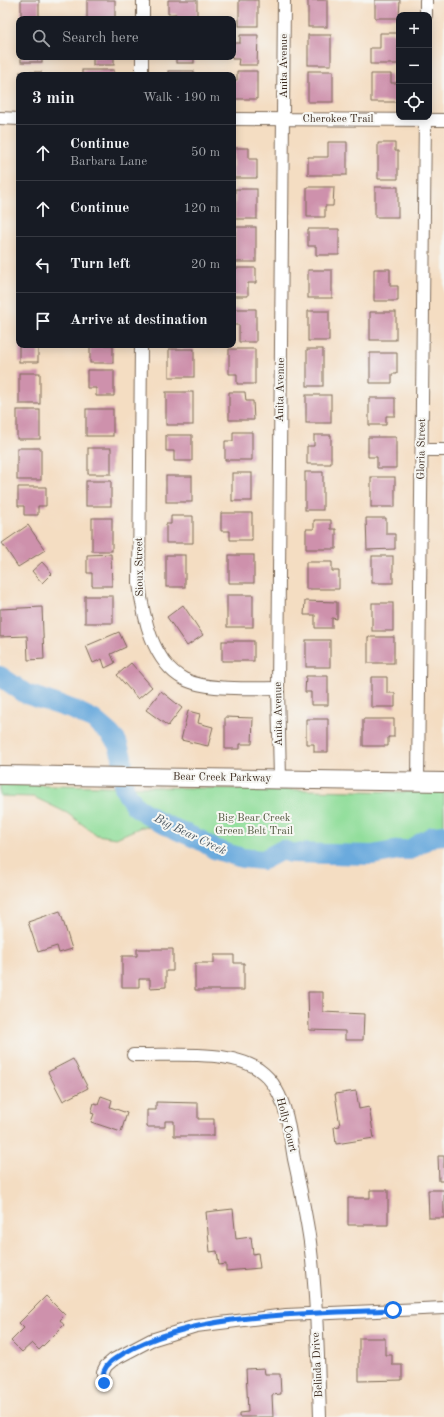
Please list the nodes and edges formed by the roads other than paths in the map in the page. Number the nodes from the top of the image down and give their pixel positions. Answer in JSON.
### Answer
{"nodes":[{"id":1,"x":143,"y":0,"type":"edge"},
{"id":2,"x":284,"y":0,"type":"edge"},
{"id":3,"x":426,"y":0,"type":"edge"},
{"id":4,"x":426,"y":12,"type":"edge"},
{"id":5,"x":143,"y":16,"type":"edge"},
{"id":6,"x":142,"y":60,"type":"edge"},
{"id":7,"x":142,"y":72,"type":"edge"},
{"id":8,"x":0,"y":118,"type":"edge"},
{"id":9,"x":396,"y":118,"type":"edge"},
{"id":10,"x":16,"y":119,"type":"edge"},
{"id":11,"x":236,"y":119,"type":"edge"},
{"id":12,"x":284,"y":119,"type":"junction"},
{"id":13,"x":432,"y":119,"type":"edge"},
{"id":14,"x":425,"y":120,"type":"edge"},
{"id":15,"x":444,"y":120,"type":"edge"},
{"id":16,"x":141,"y":348,"type":"edge"},
{"id":17,"x":422,"y":450,"type":"junction"},
{"id":18,"x":444,"y":450,"type":"edge"},
{"id":19,"x":278,"y":688,"type":"junction"},
{"id":20,"x":0,"y":774,"type":"edge"},
{"id":21,"x":280,"y":779,"type":"junction"},
{"id":22,"x":418,"y":782,"type":"junction"},
{"id":23,"x":444,"y":782,"type":"edge"},
{"id":24,"x":133,"y":1055,"type":"dead end"},
{"id":25,"x":444,"y":1308,"type":"edge"},
{"id":26,"x":316,"y":1314,"type":"junction"},
{"id":27,"x":104,"y":1383,"type":"dead end"},
{"id":28,"x":320,"y":1417,"type":"edge"}],
"edges":[{"from":1,"to":5,"type":"street"},
{"from":2,"to":12,"type":"street","name":"Anita Avenue"},
{"from":3,"to":4,"type":"street"},
{"from":6,"to":7,"type":"street"},
{"from":8,"to":10,"type":"street"},
{"from":9,"to":12,"type":"street","name":"Cherokee Trail"},
{"from":11,"to":12,"type":"street","name":"Cherokee Trail"},
{"from":12,"to":19,"type":"street","name":"Anita Avenue"},
{"from":13,"to":15,"type":"street","name":"Cherokee Trail"},
{"from":14,"to":17,"type":"street","name":"Gloria Street"},
{"from":16,"to":19,"type":"street","name":"Sioux Street"},
{"from":17,"to":18,"type":"street"},
{"from":17,"to":22,"type":"street","name":"Gloria Street"},
{"from":19,"to":21,"type":"street","name":"Anita Avenue"},
{"from":20,"to":21,"type":"main road","name":"Bear Creek Parkway"},
{"from":21,"to":22,"type":"main road","name":"Bear Creek Parkway"},
{"from":22,"to":23,"type":"main road","name":"Bear Creek Parkway"},
{"from":24,"to":26,"type":"street","name":"Holly Court"},
{"from":25,"to":26,"type":"street"},
{"from":26,"to":27,"type":"street"},
{"from":26,"to":28,"type":"street","name":"Belinda Drive"}]}
